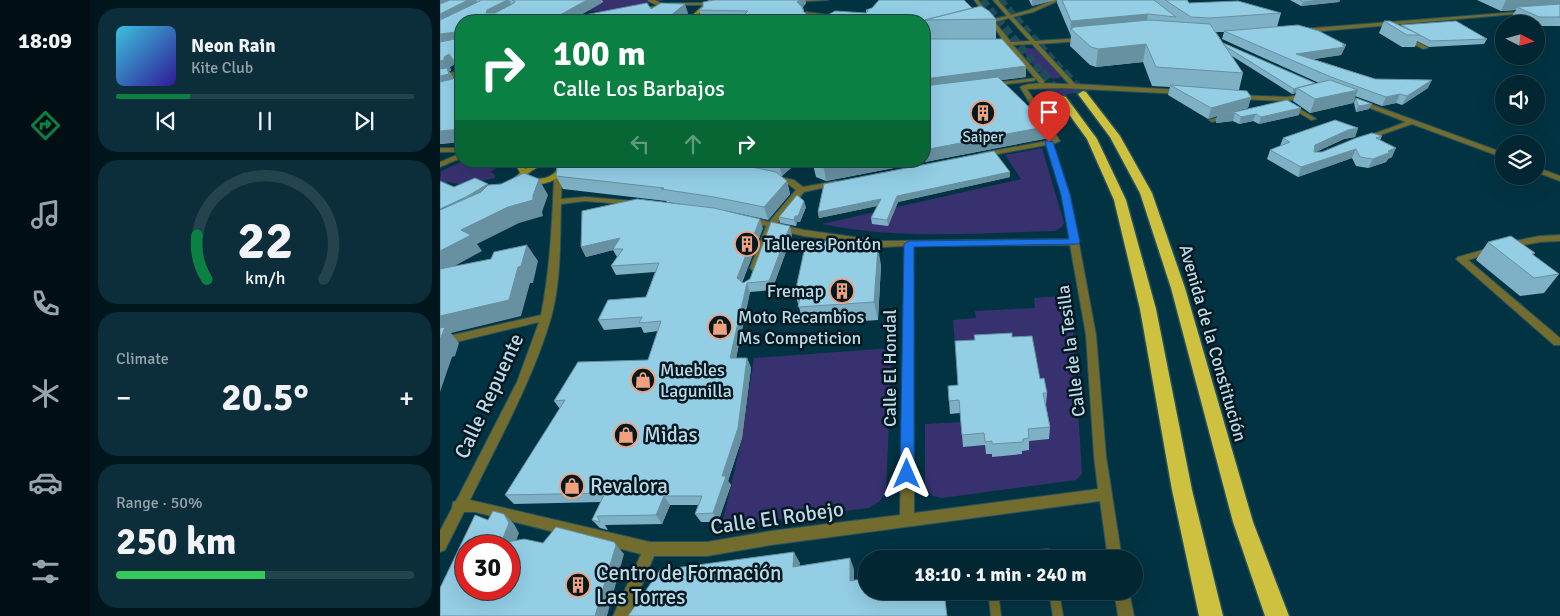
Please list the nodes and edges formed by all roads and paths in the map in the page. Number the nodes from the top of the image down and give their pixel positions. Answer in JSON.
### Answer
{"nodes":[{"id":1,"x":650,"y":0,"type":"edge"},
{"id":2,"x":712,"y":0,"type":"edge"},
{"id":3,"x":817,"y":0,"type":"edge"},
{"id":4,"x":826,"y":0,"type":"edge"},
{"id":5,"x":976,"y":0,"type":"edge"},
{"id":6,"x":995,"y":0,"type":"edge"},
{"id":7,"x":1058,"y":0,"type":"edge"},
{"id":8,"x":788,"y":2,"type":"edge"},
{"id":9,"x":708,"y":4,"type":"junction"},
{"id":10,"x":721,"y":4,"type":"edge"},
{"id":11,"x":663,"y":6,"type":"junction"},
{"id":12,"x":1537,"y":11,"type":"edge"},
{"id":13,"x":628,"y":12,"type":"edge"},
{"id":14,"x":695,"y":15,"type":"edge"},
{"id":15,"x":804,"y":15,"type":"edge"},
{"id":16,"x":1008,"y":16,"type":"junction"},
{"id":17,"x":991,"y":21,"type":"junction"},
{"id":18,"x":978,"y":24,"type":"edge"},
{"id":19,"x":1376,"y":24,"type":"junction"},
{"id":20,"x":1295,"y":31,"type":"edge"},
{"id":21,"x":1392,"y":32,"type":"edge"},
{"id":22,"x":1401,"y":36,"type":"edge"},
{"id":23,"x":1087,"y":38,"type":"edge"},
{"id":24,"x":1033,"y":43,"type":"junction"},
{"id":25,"x":1010,"y":45,"type":"junction"},
{"id":26,"x":991,"y":46,"type":"edge"},
{"id":27,"x":1425,"y":48,"type":"dead end"},
{"id":28,"x":455,"y":74,"type":"edge"},
{"id":29,"x":440,"y":77,"type":"edge"},
{"id":30,"x":1039,"y":78,"type":"junction"},
{"id":31,"x":1044,"y":84,"type":"junction"},
{"id":32,"x":981,"y":86,"type":"edge"},
{"id":33,"x":1024,"y":87,"type":"junction"},
{"id":34,"x":1078,"y":89,"type":"junction"},
{"id":35,"x":987,"y":92,"type":"edge"},
{"id":36,"x":1189,"y":92,"type":"edge"},
{"id":37,"x":1334,"y":92,"type":"edge"},
{"id":38,"x":1312,"y":94,"type":"edge"},
{"id":39,"x":1227,"y":96,"type":"edge"},
{"id":40,"x":1063,"y":99,"type":"tunnel mouth"},
{"id":41,"x":1283,"y":101,"type":"junction"},
{"id":42,"x":1268,"y":107,"type":"edge"},
{"id":43,"x":1240,"y":113,"type":"edge"},
{"id":44,"x":1313,"y":119,"type":"dead end"},
{"id":45,"x":1212,"y":120,"type":"dead end"},
{"id":46,"x":1414,"y":121,"type":"junction"},
{"id":47,"x":1052,"y":141,"type":"junction"},
{"id":48,"x":1356,"y":141,"type":"edge"},
{"id":49,"x":440,"y":150,"type":"edge"},
{"id":50,"x":455,"y":150,"type":"edge"},
{"id":51,"x":1495,"y":152,"type":"edge"},
{"id":52,"x":971,"y":157,"type":"edge"},
{"id":53,"x":455,"y":158,"type":"edge"},
{"id":54,"x":440,"y":164,"type":"edge"},
{"id":55,"x":520,"y":167,"type":"edge"},
{"id":56,"x":533,"y":167,"type":"edge"},
{"id":57,"x":562,"y":167,"type":"edge"},
{"id":58,"x":570,"y":167,"type":"edge"},
{"id":59,"x":1545,"y":173,"type":"edge"},
{"id":60,"x":521,"y":174,"type":"junction"},
{"id":61,"x":558,"y":174,"type":"junction"},
{"id":62,"x":769,"y":177,"type":"edge"},
{"id":63,"x":1560,"y":179,"type":"edge"},
{"id":64,"x":848,"y":181,"type":"edge"},
{"id":65,"x":540,"y":182,"type":"junction"},
{"id":66,"x":556,"y":186,"type":"junction"},
{"id":67,"x":526,"y":188,"type":"edge"},
{"id":68,"x":801,"y":190,"type":"junction"},
{"id":69,"x":517,"y":191,"type":"edge"},
{"id":70,"x":558,"y":202,"type":"junction"},
{"id":71,"x":644,"y":204,"type":"edge"},
{"id":72,"x":735,"y":216,"type":"edge"},
{"id":73,"x":770,"y":226,"type":"junction"},
{"id":74,"x":1560,"y":238,"type":"edge"},
{"id":75,"x":1074,"y":242,"type":"junction"},
{"id":76,"x":909,"y":244,"type":"junction"},
{"id":77,"x":751,"y":279,"type":"edge"},
{"id":78,"x":546,"y":317,"type":"junction"},
{"id":79,"x":440,"y":342,"type":"edge"},
{"id":80,"x":1558,"y":342,"type":"dead end"},
{"id":81,"x":1105,"y":494,"type":"junction"},
{"id":82,"x":458,"y":506,"type":"junction"},
{"id":83,"x":907,"y":522,"type":"junction"},
{"id":84,"x":440,"y":545,"type":"edge"},
{"id":85,"x":650,"y":549,"type":"junction"},
{"id":86,"x":1114,"y":550,"type":"edge"},
{"id":87,"x":994,"y":600,"type":"edge"},
{"id":88,"x":1055,"y":600,"type":"edge"},
{"id":89,"x":1123,"y":600,"type":"edge"},
{"id":90,"x":621,"y":616,"type":"edge"},
{"id":91,"x":996,"y":616,"type":"edge"},
{"id":92,"x":1058,"y":616,"type":"edge"},
{"id":93,"x":1126,"y":616,"type":"edge"},
{"id":94,"x":1211,"y":616,"type":"edge"},
{"id":95,"x":1277,"y":616,"type":"edge"}],
"edges":[{"from":1,"to":11,"type":"lane"},
{"from":2,"to":9,"type":"main road"},
{"from":3,"to":4,"type":"street"},
{"from":3,"to":8,"type":"street"},
{"from":3,"to":15,"type":"street"},
{"from":5,"to":17,"type":"street"},
{"from":6,"to":16,"type":"street"},
{"from":7,"to":16,"type":"street"},
{"from":9,"to":10,"type":"street"},
{"from":9,"to":11,"type":"street"},
{"from":9,"to":14,"type":"main road"},
{"from":11,"to":13,"type":"street"},
{"from":12,"to":19,"type":"street"},
{"from":16,"to":17,"type":"street"},
{"from":16,"to":24,"type":"street"},
{"from":17,"to":18,"type":"street"},
{"from":17,"to":25,"type":"street"},
{"from":19,"to":20,"type":"street"},
{"from":19,"to":21,"type":"street"},
{"from":22,"to":27,"type":"street"},
{"from":23,"to":24,"type":"street"},
{"from":24,"to":25,"type":"street"},
{"from":24,"to":34,"type":"street"},
{"from":25,"to":26,"type":"street"},
{"from":25,"to":30,"type":"street"},
{"from":28,"to":29,"type":"lane"},
{"from":30,"to":31,"type":"street"},
{"from":30,"to":32,"type":"street"},
{"from":31,"to":33,"type":"street"},
{"from":31,"to":34,"type":"street"},
{"from":33,"to":35,"type":"street"},
{"from":33,"to":47,"type":"street","name":"Calle de la Tesilla"},
{"from":34,"to":36,"type":"street"},
{"from":34,"to":95,"type":"highway","name":"Avenida de la Constitución"},
{"from":37,"to":46,"type":"street"},
{"from":38,"to":41,"type":"street"},
{"from":39,"to":41,"type":"street"},
{"from":40,"to":94,"type":"highway"},
{"from":41,"to":42,"type":"street"},
{"from":41,"to":44,"type":"street"},
{"from":43,"to":45,"type":"street"},
{"from":46,"to":48,"type":"street"},
{"from":46,"to":51,"type":"street"},
{"from":47,"to":52,"type":"street"},
{"from":47,"to":75,"type":"street","name":"Calle de la Tesilla"},
{"from":49,"to":50,"type":"street"},
{"from":53,"to":54,"type":"street"},
{"from":55,"to":60,"type":"main road"},
{"from":56,"to":60,"type":"main road"},
{"from":57,"to":61,"type":"main road"},
{"from":58,"to":61,"type":"street"},
{"from":59,"to":63,"type":"street"},
{"from":60,"to":65,"type":"main road"},
{"from":60,"to":69,"type":"main road"},
{"from":61,"to":65,"type":"main road"},
{"from":61,"to":66,"type":"street","name":"Calle Repuente"},
{"from":62,"to":68,"type":"street"},
{"from":64,"to":68,"type":"street"},
{"from":65,"to":66,"type":"street"},
{"from":65,"to":67,"type":"main road"},
{"from":66,"to":70,"type":"street","name":"Calle Repuente"},
{"from":68,"to":73,"type":"street"},
{"from":70,"to":71,"type":"street"},
{"from":70,"to":78,"type":"street","name":"Calle Repuente"},
{"from":72,"to":73,"type":"street"},
{"from":73,"to":76,"type":"street"},
{"from":73,"to":77,"type":"street"},
{"from":74,"to":80,"type":"street"},
{"from":75,"to":76,"type":"street"},
{"from":75,"to":81,"type":"street","name":"Calle de la Tesilla"},
{"from":76,"to":83,"type":"street","name":"Calle El Hondal"},
{"from":78,"to":79,"type":"street","name":"Calle Repuente"},
{"from":78,"to":82,"type":"street","name":"Calle Repuente"},
{"from":81,"to":83,"type":"street","name":"Calle El Robejo"},
{"from":81,"to":86,"type":"street","name":"Calle de la Tesilla"},
{"from":82,"to":84,"type":"street","name":"Calle Repuente"},
{"from":82,"to":85,"type":"street","name":"Calle El Robejo"},
{"from":83,"to":85,"type":"street","name":"Calle El Robejo"},
{"from":85,"to":90,"type":"street"},
{"from":87,"to":91,"type":"lane"},
{"from":88,"to":92,"type":"lane"},
{"from":89,"to":93,"type":"street"}]}
